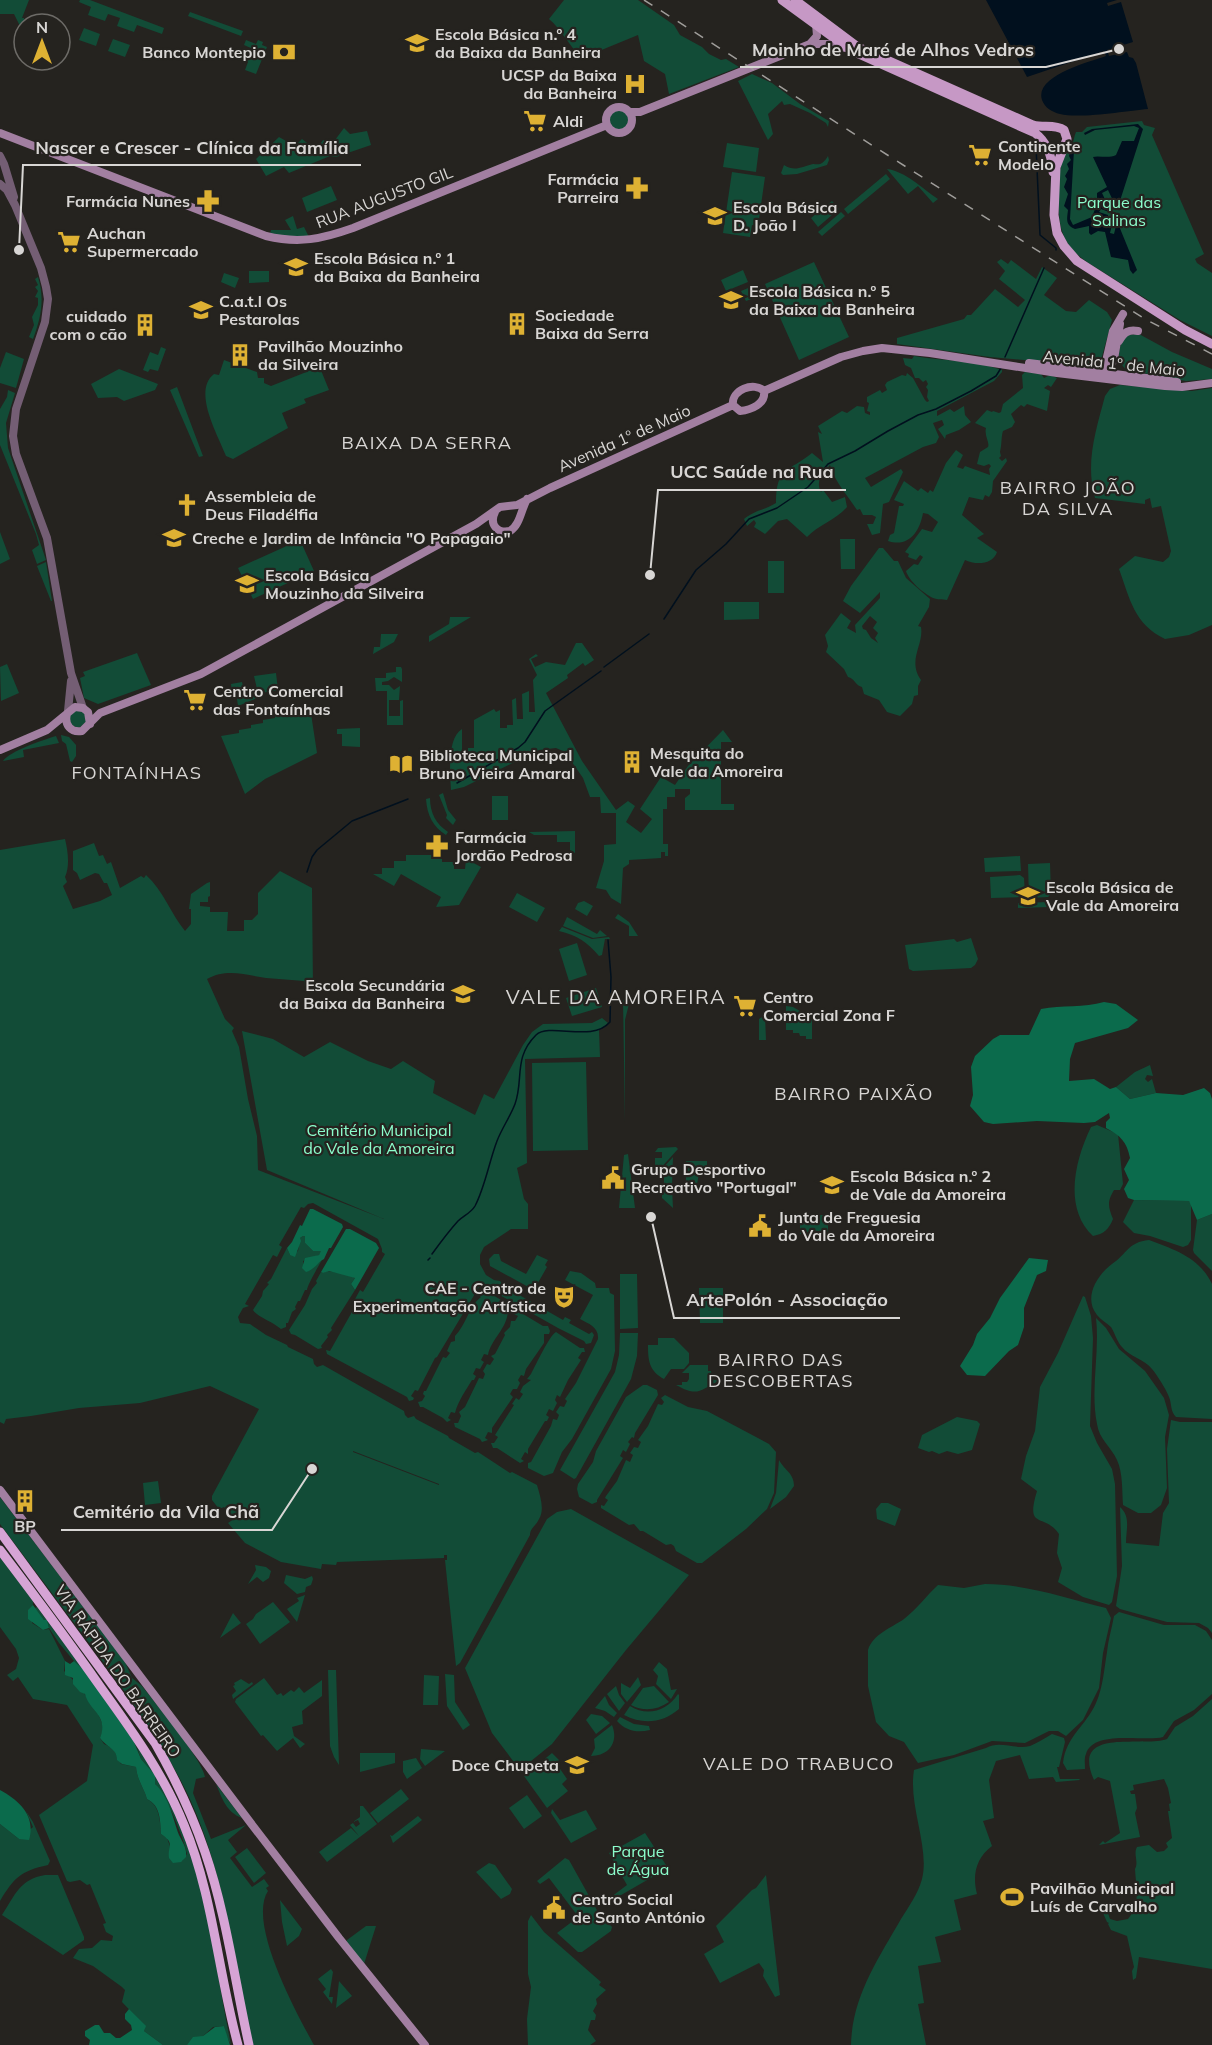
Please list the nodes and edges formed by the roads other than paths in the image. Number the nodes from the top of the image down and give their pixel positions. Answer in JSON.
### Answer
{"nodes":[{"id":1,"x":782,"y":0,"type":"edge"},
{"id":2,"x":795,"y":0,"type":"edge"},
{"id":3,"x":816,"y":24,"type":"junction"},
{"id":4,"x":810,"y":44,"type":"junction"},
{"id":5,"x":852,"y":51,"type":"junction"},
{"id":6,"x":631,"y":116,"type":"junction"},
{"id":7,"x":607,"y":125,"type":"junction"},
{"id":8,"x":1051,"y":127,"type":"junction"},
{"id":9,"x":0,"y":134,"type":"edge"},
{"id":10,"x":1045,"y":146,"type":"junction"},
{"id":11,"x":1064,"y":147,"type":"junction"},
{"id":12,"x":2,"y":161,"type":"edge"},
{"id":13,"x":0,"y":178,"type":"edge"},
{"id":14,"x":1054,"y":180,"type":"junction"},
{"id":15,"x":0,"y":184,"type":"edge"},
{"id":16,"x":15,"y":205,"type":"junction"},
{"id":17,"x":1185,"y":330,"type":"junction"},
{"id":18,"x":1138,"y":331,"type":"dead end"},
{"id":19,"x":1212,"y":338,"type":"edge"},
{"id":20,"x":1212,"y":344,"type":"edge"},
{"id":21,"x":1113,"y":352,"type":"junction"},
{"id":22,"x":989,"y":361,"type":"junction"},
{"id":23,"x":1088,"y":370,"type":"junction"},
{"id":24,"x":1106,"y":375,"type":"junction"},
{"id":25,"x":1141,"y":376,"type":"junction"},
{"id":26,"x":1212,"y":383,"type":"edge"},
{"id":27,"x":1201,"y":385,"type":"junction"},
{"id":28,"x":764,"y":391,"type":"junction"},
{"id":29,"x":733,"y":405,"type":"junction"},
{"id":30,"x":527,"y":499,"type":"junction"},
{"id":31,"x":506,"y":506,"type":"junction"},
{"id":32,"x":495,"y":511,"type":"junction"},
{"id":33,"x":519,"y":519,"type":"junction"},
{"id":34,"x":477,"y":524,"type":"junction"},
{"id":35,"x":494,"y":526,"type":"junction"},
{"id":36,"x":71,"y":674,"type":"junction"},
{"id":37,"x":110,"y":708,"type":"junction"},
{"id":38,"x":84,"y":709,"type":"junction"},
{"id":39,"x":68,"y":712,"type":"junction"},
{"id":40,"x":89,"y":724,"type":"junction"},
{"id":41,"x":70,"y":729,"type":"junction"},
{"id":42,"x":35,"y":735,"type":"junction"},
{"id":43,"x":0,"y":750,"type":"edge"},
{"id":44,"x":0,"y":1490,"type":"edge"},
{"id":45,"x":0,"y":1532,"type":"edge"},
{"id":46,"x":0,"y":1550,"type":"edge"},
{"id":47,"x":238,"y":2045,"type":"edge"},
{"id":48,"x":249,"y":2045,"type":"edge"},
{"id":49,"x":425,"y":2045,"type":"edge"}],
"edges":[{"from":1,"to":3,"type":"main road"},
{"from":2,"to":8,"type":"main road"},
{"from":3,"to":4,"type":"main road"},
{"from":3,"to":5,"type":"main road"},
{"from":4,"to":5,"type":"main road"},
{"from":4,"to":6,"type":"main road"},
{"from":5,"to":10,"type":"main road"},
{"from":6,"to":7,"type":"main road"},
{"from":6,"to":7,"type":"main road"},
{"from":7,"to":9,"type":"main road","name":"RUA AUGUSTO GIL"},
{"from":8,"to":10,"type":"main road"},
{"from":8,"to":11,"type":"main road"},
{"from":10,"to":11,"type":"main road"},
{"from":10,"to":14,"type":"main road"},
{"from":11,"to":14,"type":"main road"},
{"from":12,"to":13,"type":"street"},
{"from":12,"to":16,"type":"street"},
{"from":14,"to":17,"type":"main road"},
{"from":15,"to":16,"type":"street"},
{"from":16,"to":36,"type":"street"},
{"from":17,"to":19,"type":"main road"},
{"from":17,"to":20,"type":"main road"},
{"from":18,"to":21,"type":"main road"},
{"from":21,"to":21,"type":"main road"},
{"from":21,"to":23,"type":"main road"},
{"from":21,"to":24,"type":"main road"},
{"from":21,"to":25,"type":"main road"},
{"from":22,"to":23,"type":"main road","name":"Avenida 1º de Maio"},
{"from":22,"to":24,"type":"main road","name":"Avenida 1º de Maio"},
{"from":22,"to":28,"type":"main road","name":"Avenida 1º de Maio"},
{"from":23,"to":24,"type":"main road","name":"Avenida 1º de Maio"},
{"from":24,"to":25,"type":"main road","name":"Avenida 1º de Maio"},
{"from":24,"to":27,"type":"main road","name":"Avenida 1º de Maio"},
{"from":25,"to":27,"type":"main road","name":"Avenida 1º de Maio"},
{"from":26,"to":27,"type":"main road","name":"Avenida 1º de Maio"},
{"from":28,"to":29,"type":"main road","name":"Avenida 1º de Maio"},
{"from":28,"to":29,"type":"main road","name":"Avenida 1º de Maio"},
{"from":29,"to":30,"type":"main road","name":"Avenida 1º de Maio"},
{"from":30,"to":31,"type":"main road","name":"Avenida 1º de Maio"},
{"from":30,"to":33,"type":"main road"},
{"from":31,"to":32,"type":"main road","name":"Avenida 1º de Maio"},
{"from":31,"to":33,"type":"main road"},
{"from":32,"to":34,"type":"main road","name":"Avenida 1º de Maio"},
{"from":32,"to":35,"type":"main road"},
{"from":33,"to":35,"type":"main road"},
{"from":34,"to":35,"type":"main road"},
{"from":34,"to":37,"type":"main road","name":"Avenida 1º de Maio"},
{"from":36,"to":38,"type":"street"},
{"from":36,"to":39,"type":"street"},
{"from":37,"to":38,"type":"main road","name":"Avenida 1º de Maio"},
{"from":37,"to":40,"type":"main road","name":"Avenida 1º de Maio"},
{"from":38,"to":39,"type":"main road"},
{"from":38,"to":40,"type":"main road"},
{"from":39,"to":41,"type":"main road"},
{"from":39,"to":42,"type":"main road"},
{"from":40,"to":41,"type":"main road"},
{"from":41,"to":42,"type":"main road"},
{"from":42,"to":43,"type":"main road"},
{"from":44,"to":49,"type":"main road"},
{"from":45,"to":48,"type":"highway","name":"VIA RÁPIDA DO BARREIRO"},
{"from":46,"to":47,"type":"highway","name":"VIA RÁPIDA DO BARREIRO"}]}
